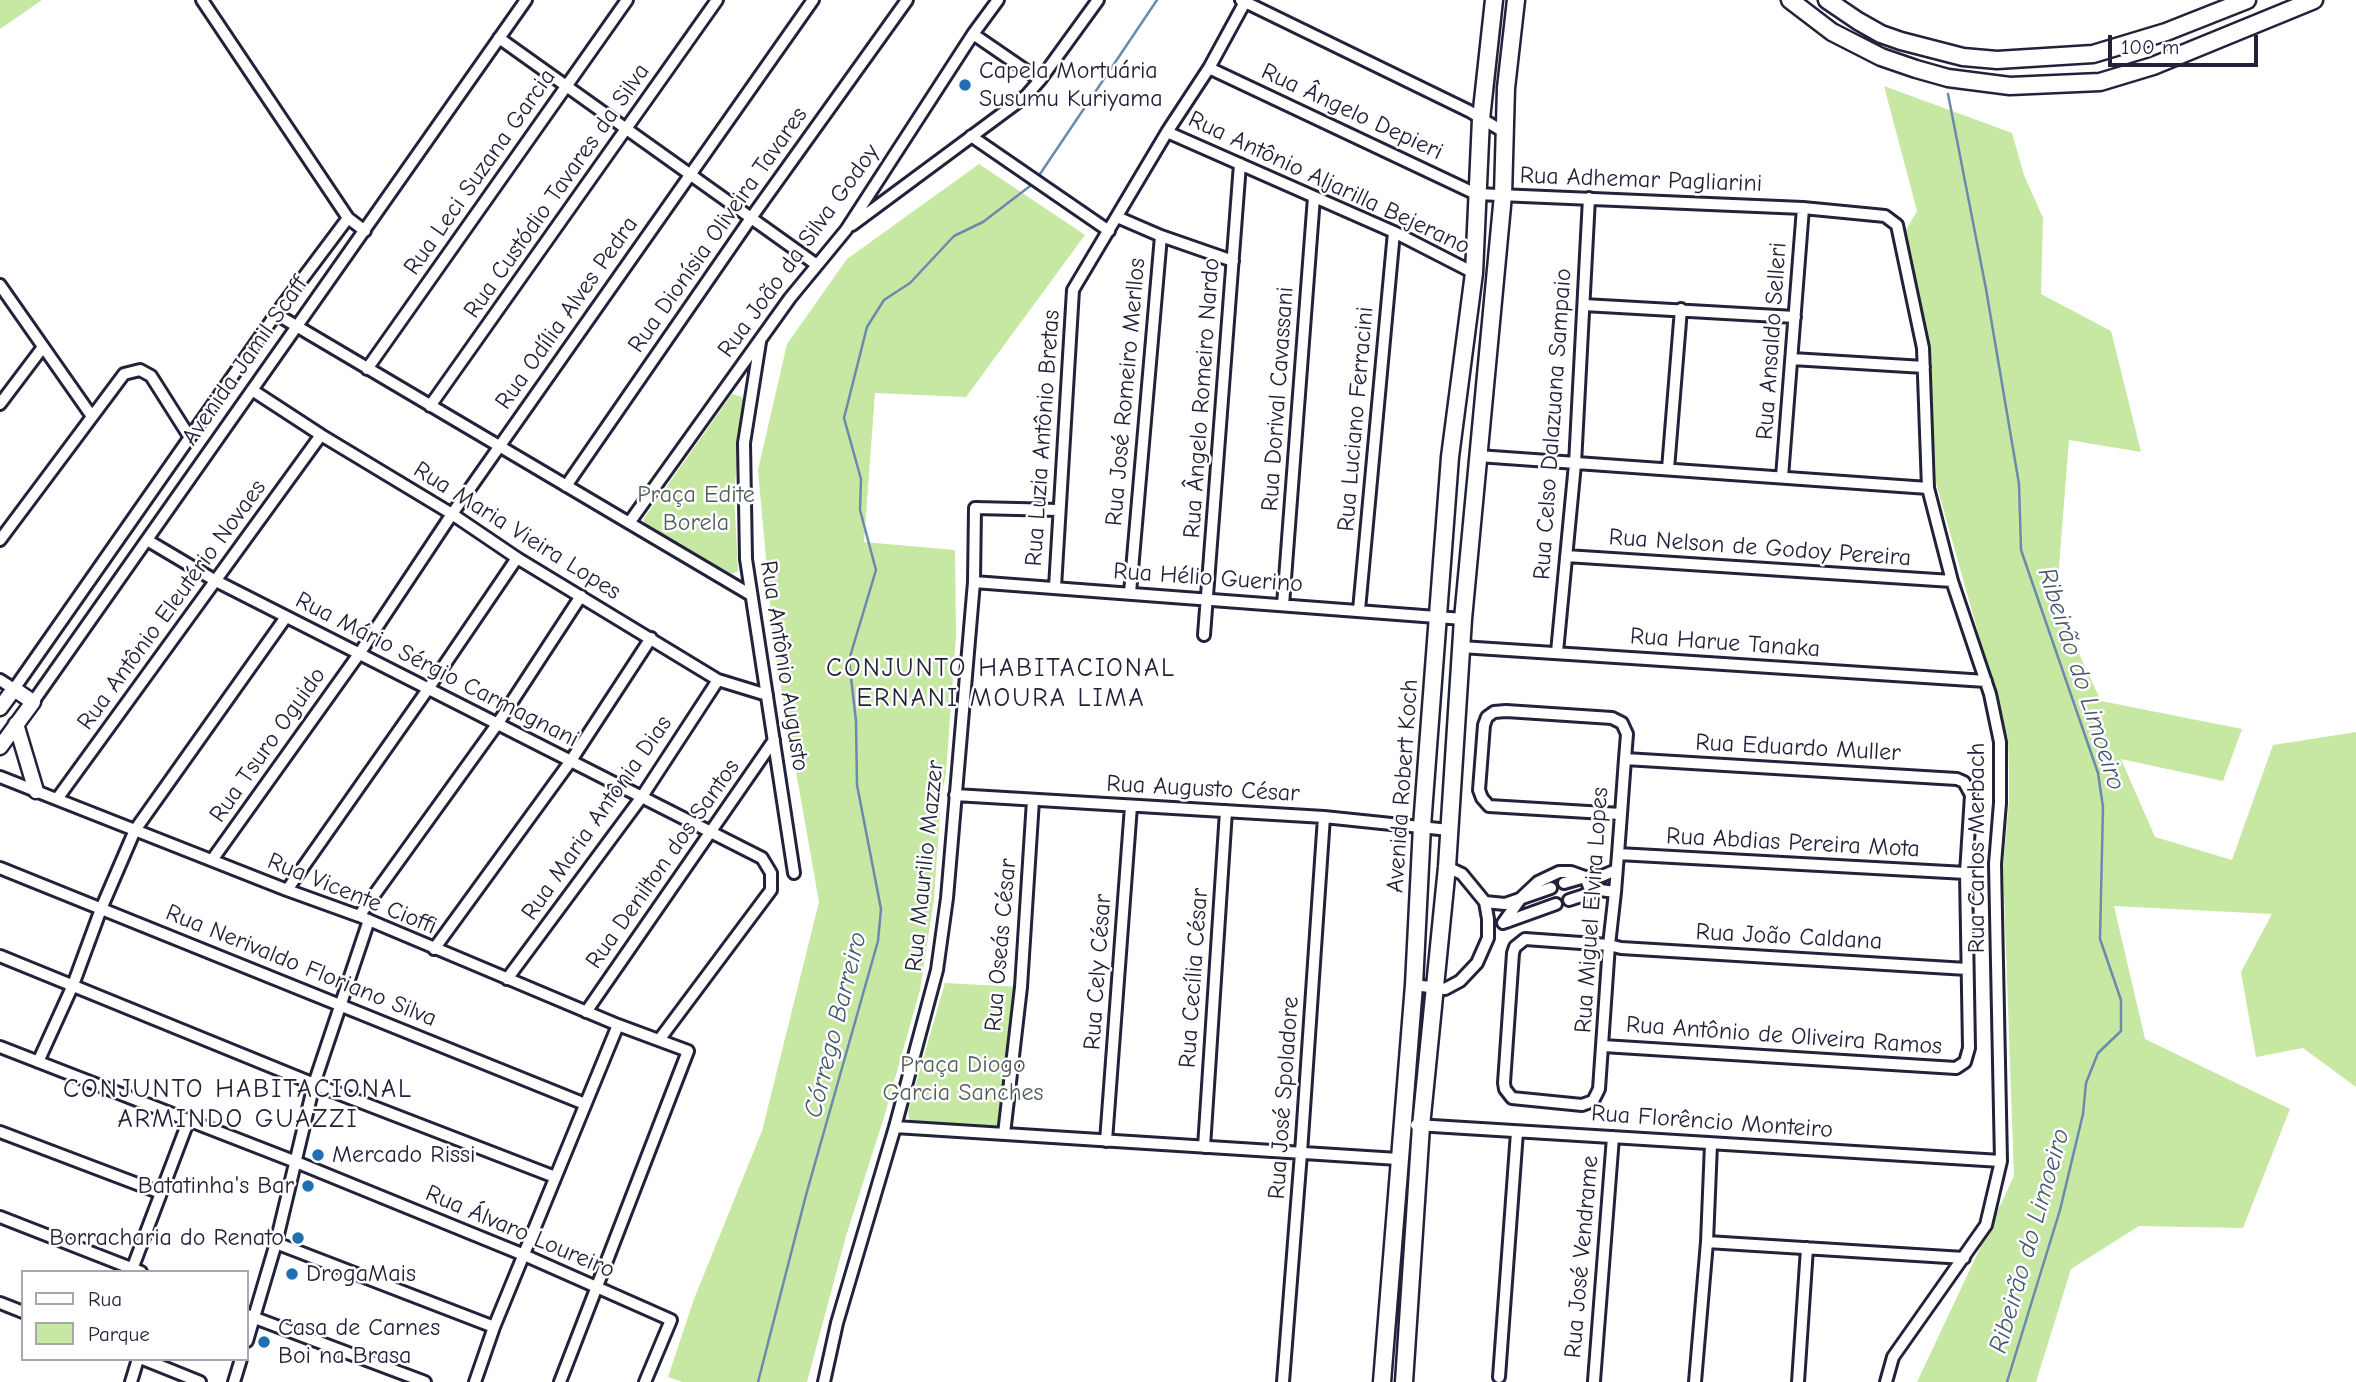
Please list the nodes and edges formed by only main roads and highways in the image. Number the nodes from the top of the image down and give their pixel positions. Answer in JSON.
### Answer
{"nodes":[{"id":1,"x":1494,"y":0,"type":"edge"},
{"id":2,"x":1517,"y":0,"type":"edge"},
{"id":3,"x":1790,"y":0,"type":"edge"},
{"id":4,"x":1827,"y":0,"type":"edge"},
{"id":5,"x":2247,"y":0,"type":"edge"},
{"id":6,"x":2314,"y":0,"type":"edge"},
{"id":7,"x":1382,"y":1382,"type":"edge"},
{"id":8,"x":1404,"y":1382,"type":"edge"}],
"edges":[{"from":1,"to":7,"type":"main road","name":"Avenida Robert Koch"},
{"from":2,"to":8,"type":"main road","name":"Avenida Robert Koch"},
{"from":3,"to":6,"type":"main road"},
{"from":4,"to":5,"type":"main road"}]}
